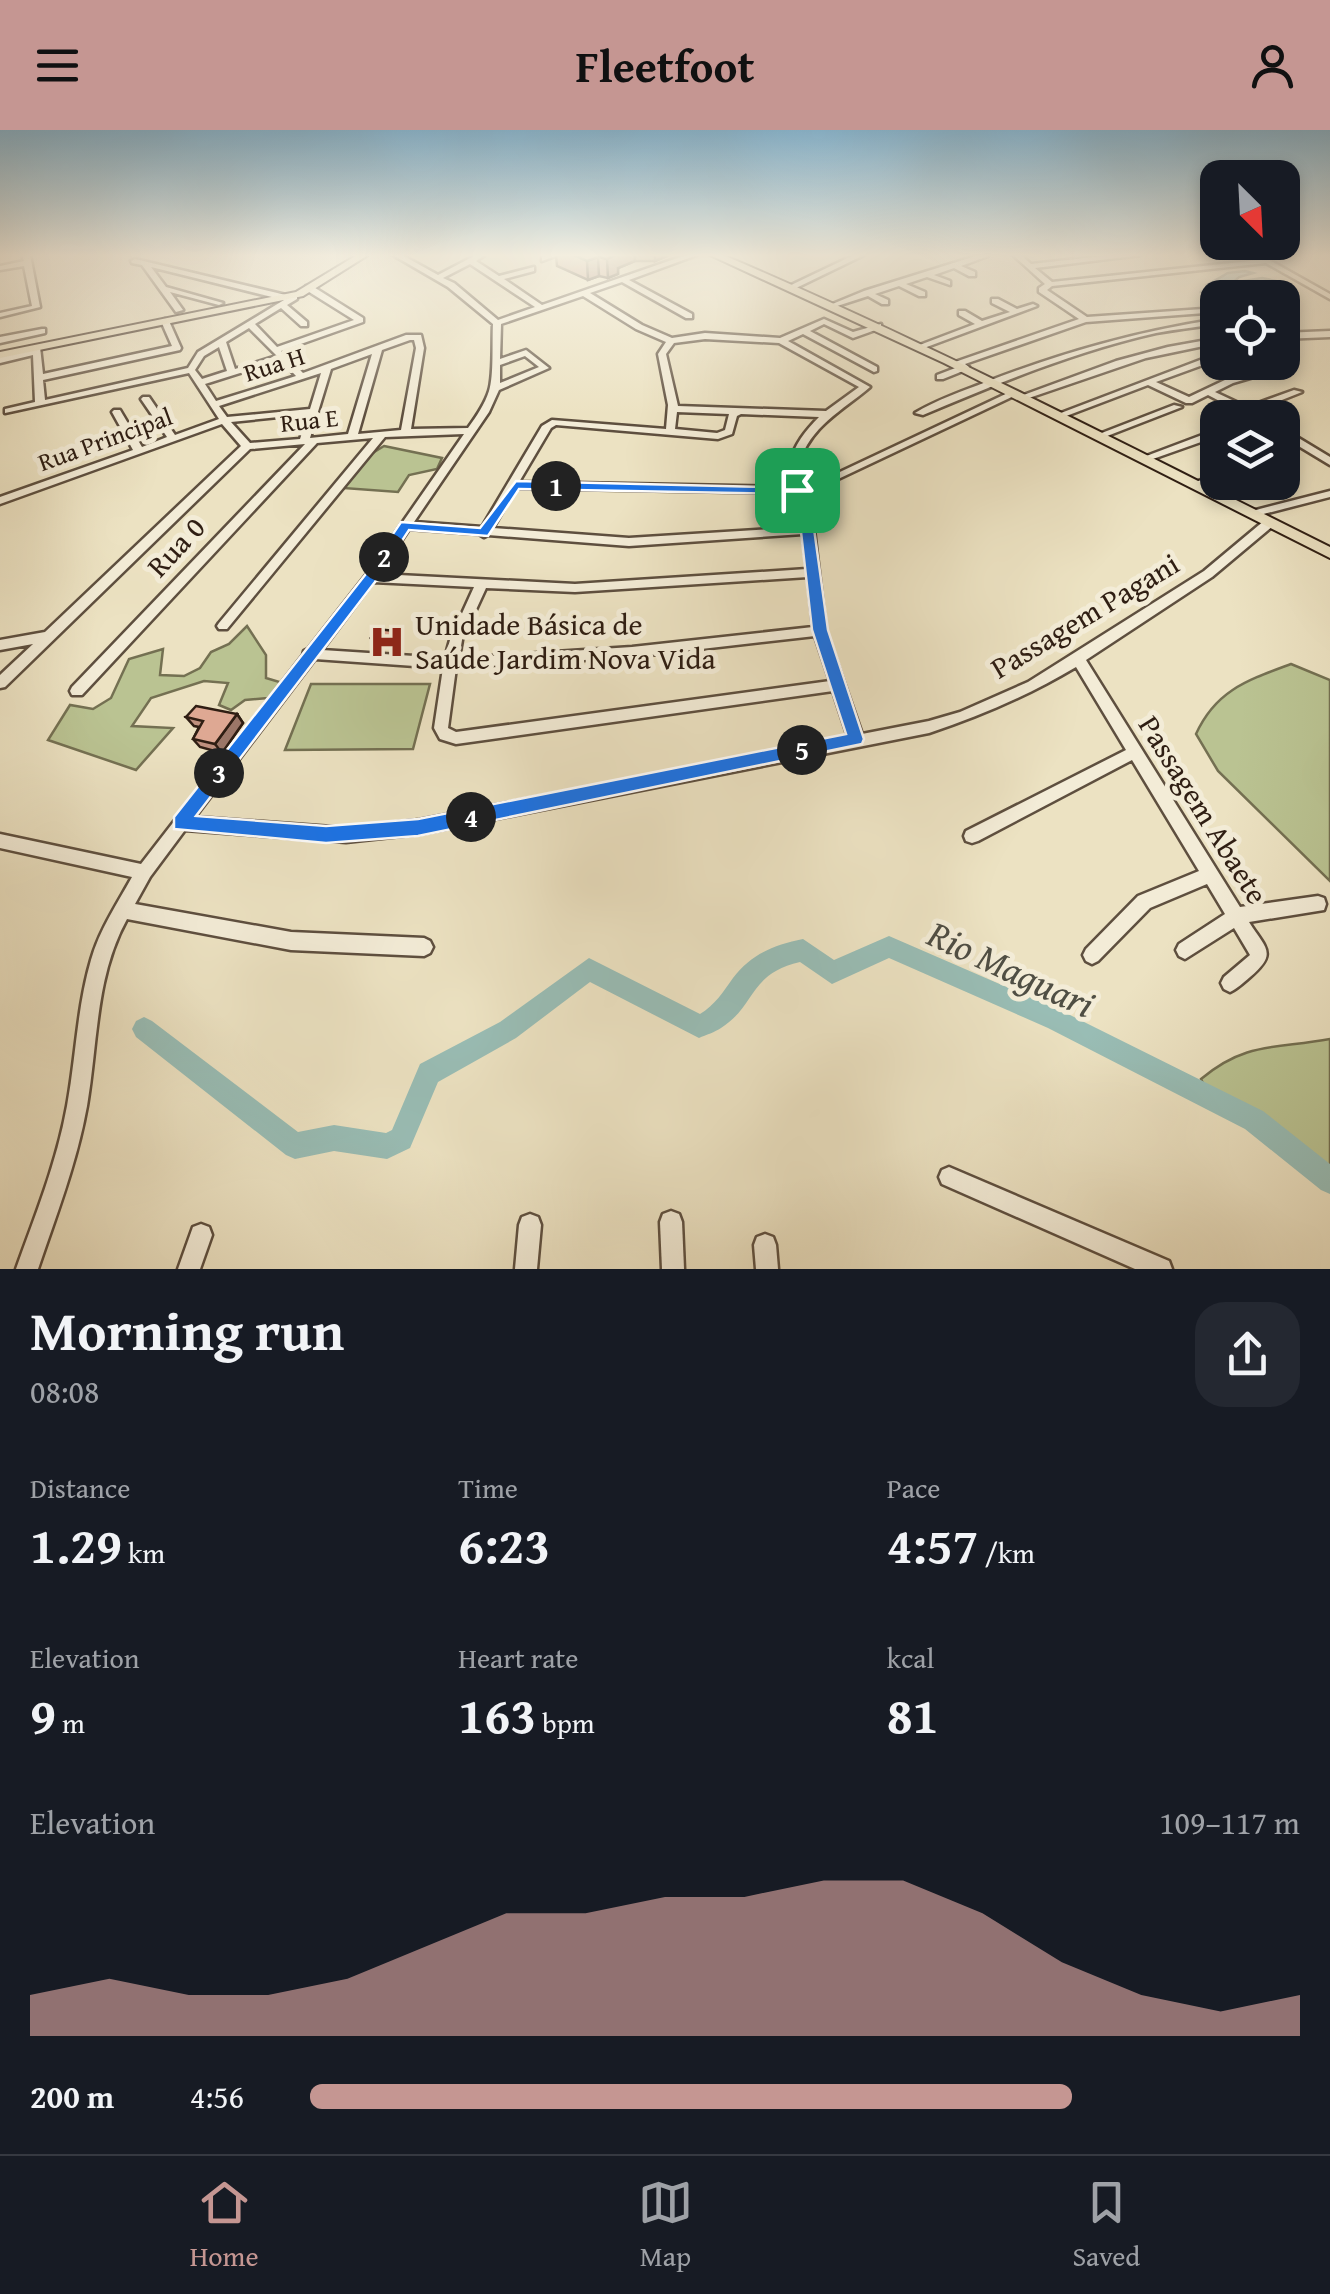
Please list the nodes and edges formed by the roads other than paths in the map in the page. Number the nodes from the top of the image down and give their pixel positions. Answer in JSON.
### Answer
{"nodes":[{"id":1,"x":31,"y":308,"type":"edge"},
{"id":2,"x":236,"y":308,"type":"edge"},
{"id":3,"x":276,"y":308,"type":"edge"},
{"id":4,"x":298,"y":308,"type":"edge"},
{"id":5,"x":326,"y":308,"type":"edge"},
{"id":6,"x":479,"y":308,"type":"edge"},
{"id":7,"x":542,"y":308,"type":"edge"},
{"id":8,"x":611,"y":308,"type":"edge"},
{"id":9,"x":674,"y":308,"type":"edge"},
{"id":10,"x":841,"y":308,"type":"edge"},
{"id":11,"x":1009,"y":308,"type":"edge"},
{"id":12,"x":1028,"y":308,"type":"edge"},
{"id":13,"x":1068,"y":308,"type":"edge"},
{"id":14,"x":1017,"y":312,"type":"junction"},
{"id":15,"x":962,"y":313,"type":"dead end"},
{"id":16,"x":0,"y":315,"type":"edge"},
{"id":17,"x":1200,"y":315,"type":"edge"},
{"id":18,"x":689,"y":316,"type":"dead end"},
{"id":19,"x":1200,"y":318,"type":"edge"},
{"id":20,"x":1085,"y":320,"type":"junction"},
{"id":21,"x":165,"y":322,"type":"junction"},
{"id":22,"x":498,"y":323,"type":"junction"},
{"id":23,"x":250,"y":324,"type":"junction"},
{"id":24,"x":304,"y":324,"type":"dead end"},
{"id":25,"x":981,"y":324,"type":"junction"},
{"id":26,"x":878,"y":326,"type":"junction"},
{"id":27,"x":42,"y":330,"type":"dead end"},
{"id":28,"x":804,"y":331,"type":"junction"},
{"id":29,"x":1330,"y":334,"type":"edge"},
{"id":30,"x":1300,"y":335,"type":"edge"},
{"id":31,"x":0,"y":340,"type":"edge"},
{"id":32,"x":221,"y":341,"type":"junction"},
{"id":33,"x":781,"y":341,"type":"junction"},
{"id":34,"x":671,"y":342,"type":"junction"},
{"id":35,"x":1200,"y":343,"type":"edge"},
{"id":36,"x":922,"y":346,"type":"junction"},
{"id":37,"x":378,"y":348,"type":"junction"},
{"id":38,"x":37,"y":351,"type":"junction"},
{"id":39,"x":279,"y":354,"type":"junction"},
{"id":40,"x":0,"y":357,"type":"edge"},
{"id":41,"x":1200,"y":363,"type":"edge"},
{"id":42,"x":494,"y":364,"type":"junction"},
{"id":43,"x":962,"y":365,"type":"junction"},
{"id":44,"x":328,"y":368,"type":"junction"},
{"id":45,"x":874,"y":369,"type":"dead end"},
{"id":46,"x":191,"y":370,"type":"junction"},
{"id":47,"x":232,"y":373,"type":"junction"},
{"id":48,"x":940,"y":376,"type":"dead end"},
{"id":49,"x":39,"y":378,"type":"junction"},
{"id":50,"x":302,"y":378,"type":"junction"},
{"id":51,"x":1234,"y":380,"type":"edge"},
{"id":52,"x":993,"y":381,"type":"junction"},
{"id":53,"x":1148,"y":382,"type":"junction"},
{"id":54,"x":199,"y":383,"type":"junction"},
{"id":55,"x":494,"y":388,"type":"junction"},
{"id":56,"x":833,"y":390,"type":"dead end"},
{"id":57,"x":1208,"y":392,"type":"junction"},
{"id":58,"x":1297,"y":392,"type":"dead end"},
{"id":59,"x":852,"y":395,"type":"junction"},
{"id":60,"x":1019,"y":395,"type":"junction"},
{"id":61,"x":146,"y":399,"type":"dead end"},
{"id":62,"x":1226,"y":400,"type":"edge"},
{"id":63,"x":1275,"y":400,"type":"edge"},
{"id":64,"x":40,"y":404,"type":"junction"},
{"id":65,"x":215,"y":404,"type":"junction"},
{"id":66,"x":1176,"y":408,"type":"dead end"},
{"id":67,"x":673,"y":409,"type":"junction"},
{"id":68,"x":8,"y":410,"type":"dead end"},
{"id":69,"x":313,"y":411,"type":"junction"},
{"id":70,"x":739,"y":411,"type":"junction"},
{"id":71,"x":117,"y":412,"type":"dead end"},
{"id":72,"x":920,"y":413,"type":"dead end"},
{"id":73,"x":828,"y":414,"type":"junction"},
{"id":74,"x":1058,"y":416,"type":"junction"},
{"id":75,"x":225,"y":420,"type":"junction"},
{"id":76,"x":471,"y":431,"type":"junction"},
{"id":77,"x":406,"y":432,"type":"junction"},
{"id":78,"x":670,"y":432,"type":"junction"},
{"id":79,"x":382,"y":434,"type":"junction"},
{"id":80,"x":352,"y":436,"type":"junction"},
{"id":81,"x":1099,"y":436,"type":"junction"},
{"id":82,"x":173,"y":438,"type":"junction"},
{"id":83,"x":1200,"y":438,"type":"edge"},
{"id":84,"x":309,"y":440,"type":"junction"},
{"id":85,"x":1300,"y":443,"type":"edge"},
{"id":86,"x":247,"y":446,"type":"junction"},
{"id":87,"x":139,"y":451,"type":"junction"},
{"id":88,"x":1146,"y":458,"type":"junction"},
{"id":89,"x":1330,"y":462,"type":"edge"},
{"id":90,"x":1200,"y":483,"type":"edge"},
{"id":91,"x":1196,"y":484,"type":"junction"},
{"id":92,"x":516,"y":485,"type":"junction"},
{"id":93,"x":814,"y":487,"type":"dead end"},
{"id":94,"x":797,"y":490,"type":"junction"},
{"id":95,"x":1330,"y":494,"type":"edge"},
{"id":96,"x":0,"y":500,"type":"edge"},
{"id":97,"x":1252,"y":514,"type":"junction"},
{"id":98,"x":1269,"y":523,"type":"junction"},
{"id":99,"x":405,"y":525,"type":"junction"},
{"id":100,"x":806,"y":530,"type":"junction"},
{"id":101,"x":484,"y":533,"type":"junction"},
{"id":102,"x":1330,"y":553,"type":"edge"},
{"id":103,"x":813,"y":572,"type":"junction"},
{"id":104,"x":370,"y":578,"type":"junction"},
{"id":105,"x":482,"y":584,"type":"junction"},
{"id":106,"x":222,"y":626,"type":"dead end"},
{"id":107,"x":820,"y":630,"type":"junction"},
{"id":108,"x":50,"y":636,"type":"junction"},
{"id":109,"x":0,"y":645,"type":"edge"},
{"id":110,"x":310,"y":654,"type":"junction"},
{"id":111,"x":1078,"y":659,"type":"junction"},
{"id":112,"x":451,"y":663,"type":"junction"},
{"id":113,"x":0,"y":684,"type":"edge"},
{"id":114,"x":838,"y":685,"type":"junction"},
{"id":115,"x":77,"y":691,"type":"dead end"},
{"id":116,"x":856,"y":739,"type":"junction"},
{"id":117,"x":1133,"y":753,"type":"junction"},
{"id":118,"x":180,"y":823,"type":"junction"},
{"id":119,"x":972,"y":836,"type":"dead end"},
{"id":120,"x":0,"y":841,"type":"edge"},
{"id":121,"x":144,"y":872,"type":"junction"},
{"id":122,"x":1210,"y":874,"type":"junction"},
{"id":123,"x":1318,"y":904,"type":"dead end"},
{"id":124,"x":124,"y":910,"type":"junction"},
{"id":125,"x":1237,"y":916,"type":"junction"},
{"id":126,"x":424,"y":947,"type":"dead end"},
{"id":127,"x":1185,"y":950,"type":"dead end"},
{"id":128,"x":1092,"y":955,"type":"dead end"},
{"id":129,"x":1230,"y":983,"type":"dead end"},
{"id":130,"x":948,"y":1177,"type":"dead end"},
{"id":131,"x":671,"y":1222,"type":"dead end"},
{"id":132,"x":530,"y":1226,"type":"dead end"},
{"id":133,"x":200,"y":1236,"type":"dead end"},
{"id":134,"x":765,"y":1245,"type":"dead end"},
{"id":135,"x":1157,"y":1268,"type":"edge"},
{"id":136,"x":27,"y":1269,"type":"edge"},
{"id":137,"x":190,"y":1269,"type":"edge"},
{"id":138,"x":526,"y":1269,"type":"edge"},
{"id":139,"x":673,"y":1269,"type":"edge"},
{"id":140,"x":767,"y":1269,"type":"edge"}],
"edges":[{"from":1,"to":16,"type":"street"},
{"from":2,"to":21,"type":"main road"},
{"from":3,"to":23,"type":"street"},
{"from":4,"to":24,"type":"street"},
{"from":5,"to":39,"type":"street"},
{"from":6,"to":22,"type":"street"},
{"from":7,"to":22,"type":"street"},
{"from":8,"to":34,"type":"street"},
{"from":9,"to":18,"type":"street"},
{"from":10,"to":26,"type":"main road"},
{"from":11,"to":14,"type":"street"},
{"from":12,"to":14,"type":"street"},
{"from":13,"to":20,"type":"street"},
{"from":14,"to":25,"type":"street"},
{"from":15,"to":25,"type":"street"},
{"from":17,"to":20,"type":"street"},
{"from":19,"to":52,"type":"street"},
{"from":20,"to":43,"type":"street"},
{"from":21,"to":38,"type":"main road"},
{"from":21,"to":49,"type":"street"},
{"from":22,"to":42,"type":"street"},
{"from":23,"to":32,"type":"street"},
{"from":23,"to":39,"type":"street"},
{"from":25,"to":36,"type":"street"},
{"from":26,"to":28,"type":"street"},
{"from":26,"to":36,"type":"main road"},
{"from":27,"to":31,"type":"street"},
{"from":28,"to":33,"type":"street"},
{"from":28,"to":45,"type":"street"},
{"from":29,"to":30,"type":"street"},
{"from":32,"to":46,"type":"street"},
{"from":32,"to":47,"type":"street"},
{"from":33,"to":34,"type":"street"},
{"from":33,"to":59,"type":"street"},
{"from":34,"to":67,"type":"street"},
{"from":35,"to":60,"type":"street"},
{"from":36,"to":43,"type":"main road"},
{"from":37,"to":44,"type":"street","name":"Rua H"},
{"from":37,"to":77,"type":"street","name":"Rua H"},
{"from":37,"to":80,"type":"street"},
{"from":38,"to":40,"type":"main road"},
{"from":38,"to":49,"type":"street"},
{"from":39,"to":47,"type":"street"},
{"from":39,"to":50,"type":"street"},
{"from":41,"to":53,"type":"street"},
{"from":42,"to":55,"type":"street"},
{"from":42,"to":55,"type":"street"},
{"from":43,"to":48,"type":"street"},
{"from":43,"to":52,"type":"main road"},
{"from":44,"to":50,"type":"street","name":"Rua H"},
{"from":44,"to":69,"type":"street"},
{"from":46,"to":54,"type":"street","name":"Rua E"},
{"from":46,"to":64,"type":"street"},
{"from":47,"to":54,"type":"street"},
{"from":49,"to":64,"type":"street"},
{"from":50,"to":65,"type":"street","name":"Rua H"},
{"from":51,"to":57,"type":"street"},
{"from":52,"to":60,"type":"main road"},
{"from":52,"to":72,"type":"street"},
{"from":53,"to":57,"type":"street"},
{"from":53,"to":74,"type":"street"},
{"from":54,"to":65,"type":"street","name":"Rua E"},
{"from":55,"to":76,"type":"street"},
{"from":56,"to":59,"type":"street"},
{"from":57,"to":62,"type":"street"},
{"from":58,"to":63,"type":"street"},
{"from":59,"to":73,"type":"street"},
{"from":60,"to":74,"type":"main road"},
{"from":60,"to":93,"type":"street"},
{"from":61,"to":82,"type":"street"},
{"from":64,"to":68,"type":"street"},
{"from":65,"to":75,"type":"street","name":"Rua E"},
{"from":66,"to":81,"type":"street"},
{"from":67,"to":70,"type":"street"},
{"from":67,"to":78,"type":"street"},
{"from":69,"to":75,"type":"street"},
{"from":69,"to":84,"type":"street"},
{"from":70,"to":73,"type":"street"},
{"from":70,"to":78,"type":"street"},
{"from":71,"to":87,"type":"street"},
{"from":73,"to":94,"type":"street"},
{"from":74,"to":81,"type":"main road"},
{"from":75,"to":82,"type":"street","name":"Rua Principal"},
{"from":75,"to":86,"type":"street","name":"Rua E"},
{"from":76,"to":77,"type":"street","name":"Rua E"},
{"from":76,"to":99,"type":"street"},
{"from":77,"to":79,"type":"street","name":"Rua E"},
{"from":78,"to":92,"type":"street"},
{"from":79,"to":80,"type":"street","name":"Rua E"},
{"from":79,"to":106,"type":"street"},
{"from":80,"to":84,"type":"street","name":"Rua E"},
{"from":81,"to":88,"type":"main road"},
{"from":82,"to":87,"type":"street","name":"Rua Principal"},
{"from":83,"to":88,"type":"street"},
{"from":84,"to":86,"type":"street","name":"Rua E"},
{"from":84,"to":115,"type":"street","name":"Rua 0"},
{"from":85,"to":89,"type":"street"},
{"from":86,"to":108,"type":"street"},
{"from":87,"to":96,"type":"street","name":"Rua Principal"},
{"from":88,"to":91,"type":"main road"},
{"from":90,"to":91,"type":"street"},
{"from":91,"to":97,"type":"main road"},
{"from":92,"to":94,"type":"street"},
{"from":92,"to":101,"type":"street"},
{"from":94,"to":100,"type":"street"},
{"from":95,"to":97,"type":"street"},
{"from":97,"to":98,"type":"main road"},
{"from":98,"to":102,"type":"main road"},
{"from":98,"to":111,"type":"street","name":"Passagem Pagani"},
{"from":99,"to":101,"type":"street"},
{"from":99,"to":104,"type":"street"},
{"from":100,"to":101,"type":"street"},
{"from":100,"to":103,"type":"street"},
{"from":103,"to":105,"type":"street"},
{"from":103,"to":107,"type":"street"},
{"from":104,"to":105,"type":"street"},
{"from":104,"to":110,"type":"street"},
{"from":105,"to":112,"type":"street"},
{"from":107,"to":112,"type":"street"},
{"from":107,"to":114,"type":"street"},
{"from":108,"to":109,"type":"street"},
{"from":108,"to":113,"type":"street"},
{"from":110,"to":112,"type":"street"},
{"from":110,"to":118,"type":"street"},
{"from":111,"to":116,"type":"street","name":"Passagem Pagani"},
{"from":111,"to":117,"type":"street","name":"Passagem Abaete"},
{"from":112,"to":114,"type":"street"},
{"from":114,"to":116,"type":"street"},
{"from":116,"to":118,"type":"street","name":"Passagem Pagani"},
{"from":117,"to":119,"type":"street"},
{"from":117,"to":122,"type":"street","name":"Passagem Abaete"},
{"from":118,"to":121,"type":"street"},
{"from":120,"to":121,"type":"street"},
{"from":121,"to":124,"type":"street"},
{"from":122,"to":125,"type":"street","name":"Passagem Abaete"},
{"from":122,"to":128,"type":"street"},
{"from":123,"to":125,"type":"street"},
{"from":124,"to":126,"type":"street"},
{"from":124,"to":136,"type":"street"},
{"from":125,"to":127,"type":"street"},
{"from":125,"to":129,"type":"street","name":"Passagem Abaete"},
{"from":130,"to":135,"type":"street"},
{"from":131,"to":139,"type":"street"},
{"from":132,"to":138,"type":"street"},
{"from":133,"to":137,"type":"street"},
{"from":134,"to":140,"type":"street"}]}
